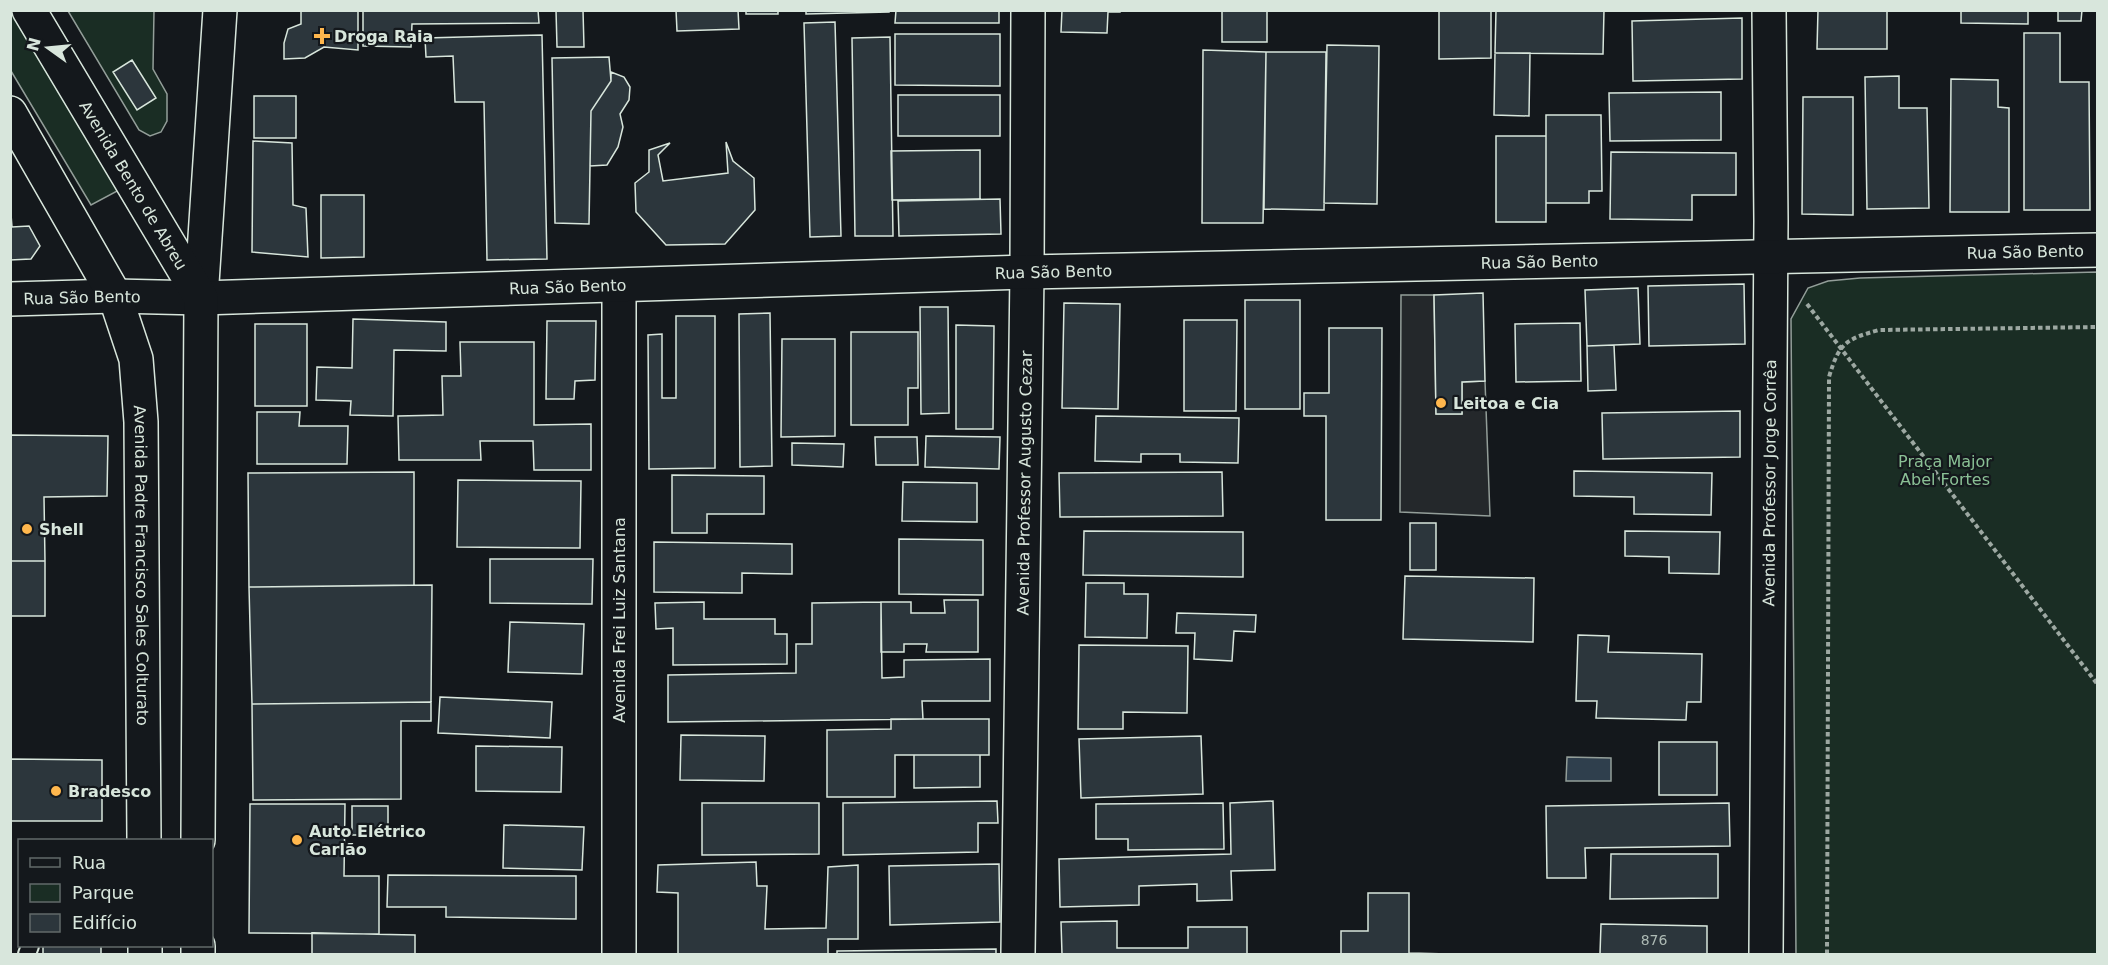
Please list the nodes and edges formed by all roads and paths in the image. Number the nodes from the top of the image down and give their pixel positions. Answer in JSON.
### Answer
{"nodes":[{"id":1,"x":29,"y":10,"type":"edge"},
{"id":2,"x":1028,"y":10,"type":"edge"},
{"id":3,"x":1769,"y":10,"type":"edge"},
{"id":4,"x":221,"y":14,"type":"edge"},
{"id":5,"x":10,"y":113,"type":"edge"},
{"id":6,"x":2097,"y":250,"type":"edge"},
{"id":7,"x":1770,"y":257,"type":"junction"},
{"id":8,"x":1027,"y":272,"type":"junction"},
{"id":9,"x":619,"y":286,"type":"junction"},
{"id":10,"x":115,"y":296,"type":"junction"},
{"id":11,"x":201,"y":298,"type":"junction"},
{"id":12,"x":10,"y":299,"type":"edge"},
{"id":13,"x":1806,"y":303,"type":"dead end"},
{"id":14,"x":2097,"y":327,"type":"edge"},
{"id":15,"x":1841,"y":349,"type":"junction"},
{"id":16,"x":2097,"y":685,"type":"edge"},
{"id":17,"x":144,"y":839,"type":"edge"},
{"id":18,"x":198,"y":839,"type":"edge"},
{"id":19,"x":619,"y":954,"type":"edge"},
{"id":20,"x":1018,"y":954,"type":"edge"},
{"id":21,"x":1766,"y":954,"type":"edge"},
{"id":22,"x":1827,"y":954,"type":"edge"}],
"edges":[{"from":1,"to":11,"type":"street","name":"Avenida Bento de Abreu"},
{"from":2,"to":8,"type":"street","name":"Avenida Professor Augusto Cezar"},
{"from":3,"to":7,"type":"street","name":"Avenida Professor Jorge Corrêa"},
{"from":4,"to":11,"type":"street"},
{"from":5,"to":10,"type":"street"},
{"from":6,"to":7,"type":"street","name":"Rua São Bento"},
{"from":7,"to":8,"type":"street","name":"Rua São Bento"},
{"from":7,"to":21,"type":"street","name":"Avenida Professor Jorge Corrêa"},
{"from":8,"to":9,"type":"street","name":"Rua São Bento"},
{"from":8,"to":20,"type":"street","name":"Avenida Professor Augusto Cezar"},
{"from":9,"to":11,"type":"street","name":"Rua São Bento"},
{"from":9,"to":19,"type":"street","name":"Avenida Frei Luiz Santana"},
{"from":10,"to":11,"type":"street","name":"Rua São Bento"},
{"from":10,"to":12,"type":"street","name":"Rua São Bento"},
{"from":10,"to":17,"type":"street","name":"Avenida Padre Francisco Sales Colturato"},
{"from":11,"to":18,"type":"street"},
{"from":13,"to":15,"type":"path"},
{"from":14,"to":15,"type":"path"},
{"from":15,"to":16,"type":"path"},
{"from":15,"to":22,"type":"path"}]}
